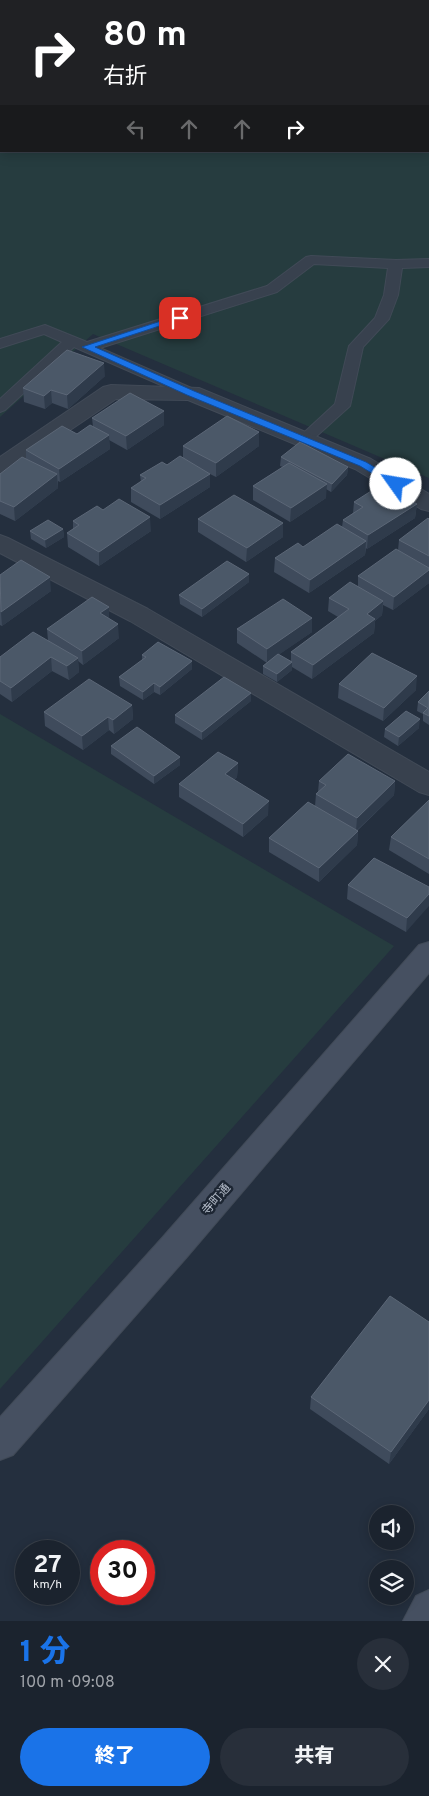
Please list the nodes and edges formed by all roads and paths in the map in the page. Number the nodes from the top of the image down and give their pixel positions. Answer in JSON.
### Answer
{"nodes":[{"id":1,"x":429,"y":263,"type":"edge"},
{"id":2,"x":396,"y":264,"type":"junction"},
{"id":3,"x":72,"y":341,"type":"junction"},
{"id":4,"x":0,"y":344,"type":"edge"},
{"id":5,"x":87,"y":347,"type":"junction"},
{"id":6,"x":190,"y":393,"type":"junction"},
{"id":7,"x":0,"y":407,"type":"edge"},
{"id":8,"x":305,"y":439,"type":"junction"},
{"id":9,"x":0,"y":467,"type":"edge"},
{"id":10,"x":429,"y":504,"type":"edge"},
{"id":11,"x":0,"y":543,"type":"edge"},
{"id":12,"x":429,"y":785,"type":"edge"},
{"id":13,"x":429,"y":953,"type":"edge"},
{"id":14,"x":0,"y":1443,"type":"edge"},
{"id":15,"x":429,"y":1609,"type":"edge"},
{"id":16,"x":422,"y":1621,"type":"edge"}],
"edges":[{"from":1,"to":2,"type":"lane"},
{"from":2,"to":5,"type":"lane"},
{"from":2,"to":8,"type":"lane"},
{"from":3,"to":4,"type":"lane"},
{"from":3,"to":5,"type":"lane"},
{"from":3,"to":7,"type":"lane"},
{"from":5,"to":6,"type":"lane"},
{"from":6,"to":8,"type":"street"},
{"from":6,"to":9,"type":"street"},
{"from":8,"to":10,"type":"street"},
{"from":11,"to":12,"type":"street"},
{"from":13,"to":14,"type":"street","name":"寺町通"},
{"from":15,"to":16,"type":"street"}]}
